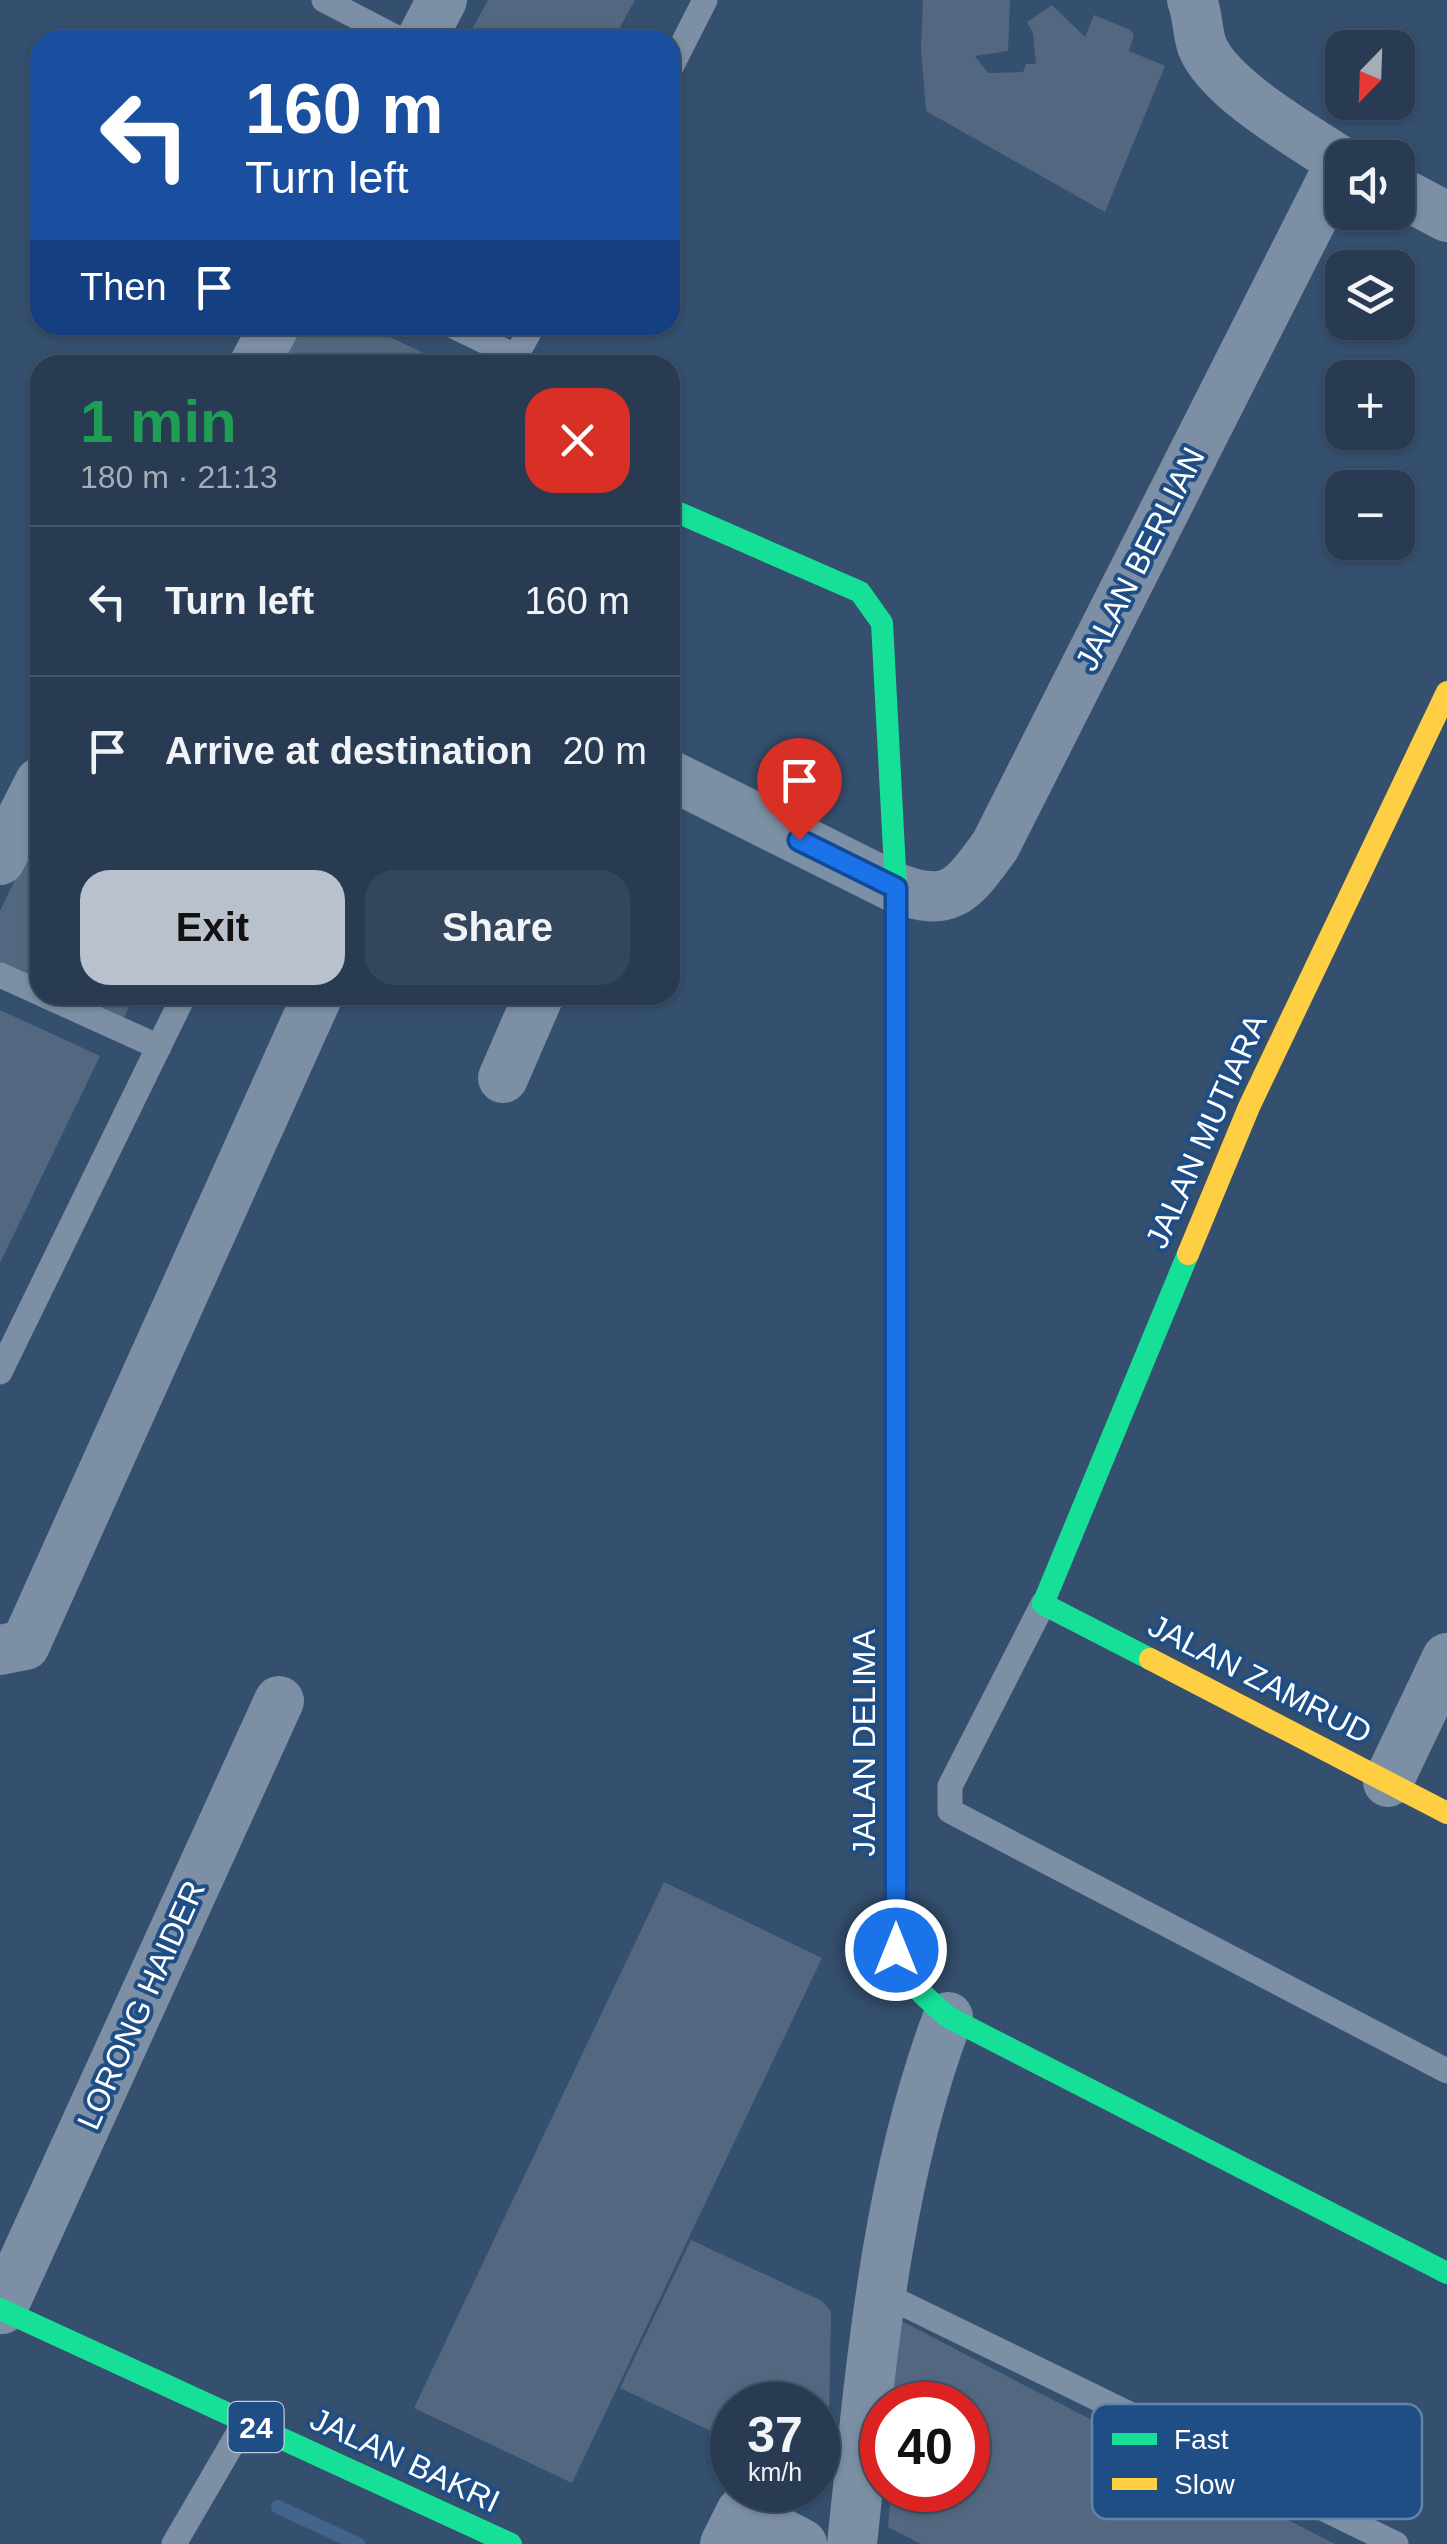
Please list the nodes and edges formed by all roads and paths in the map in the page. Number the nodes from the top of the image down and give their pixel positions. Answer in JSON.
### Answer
{"nodes":[{"id":1,"x":324,"y":0,"type":"edge"},
{"id":2,"x":442,"y":0,"type":"edge"},
{"id":3,"x":705,"y":0,"type":"edge"},
{"id":4,"x":1192,"y":0,"type":"edge"},
{"id":5,"x":382,"y":30,"type":"edge"},
{"id":6,"x":426,"y":30,"type":"edge"},
{"id":7,"x":680,"y":49,"type":"edge"},
{"id":8,"x":1325,"y":150,"type":"edge"},
{"id":9,"x":1325,"y":196,"type":"edge"},
{"id":10,"x":1415,"y":200,"type":"edge"},
{"id":11,"x":1447,"y":217,"type":"edge"},
{"id":12,"x":468,"y":335,"type":"edge"},
{"id":13,"x":503,"y":355,"type":"edge"},
{"id":14,"x":680,"y":513,"type":"edge"},
{"id":15,"x":1447,"y":692,"type":"edge"},
{"id":16,"x":680,"y":780,"type":"edge"},
{"id":17,"x":30,"y":802,"type":"edge"},
{"id":18,"x":0,"y":860,"type":"edge"},
{"id":19,"x":896,"y":888,"type":"junction"},
{"id":20,"x":0,"y":975,"type":"edge"},
{"id":21,"x":30,"y":989,"type":"edge"},
{"id":22,"x":67,"y":1005,"type":"edge"},
{"id":23,"x":179,"y":1005,"type":"edge"},
{"id":24,"x":313,"y":1005,"type":"edge"},
{"id":25,"x":534,"y":1005,"type":"edge"},
{"id":26,"x":159,"y":1046,"type":"junction"},
{"id":27,"x":503,"y":1078,"type":"dead end"},
{"id":28,"x":0,"y":1372,"type":"edge"},
{"id":29,"x":1043,"y":1604,"type":"junction"},
{"id":30,"x":0,"y":1650,"type":"edge"},
{"id":31,"x":1447,"y":1658,"type":"edge"},
{"id":32,"x":278,"y":1701,"type":"dead end"},
{"id":33,"x":1388,"y":1782,"type":"junction"},
{"id":34,"x":1447,"y":1813,"type":"edge"},
{"id":35,"x":948,"y":2017,"type":"junction"},
{"id":36,"x":1447,"y":2072,"type":"edge"},
{"id":37,"x":1447,"y":2273,"type":"edge"},
{"id":38,"x":879,"y":2292,"type":"junction"},
{"id":39,"x":1,"y":2309,"type":"edge"},
{"id":40,"x":1109,"y":2404,"type":"edge"},
{"id":41,"x":245,"y":2422,"type":"junction"},
{"id":42,"x":1345,"y":2519,"type":"edge"},
{"id":43,"x":174,"y":2544,"type":"edge"},
{"id":44,"x":510,"y":2544,"type":"edge"},
{"id":45,"x":725,"y":2544,"type":"edge"},
{"id":46,"x":802,"y":2544,"type":"edge"},
{"id":47,"x":852,"y":2544,"type":"edge"},
{"id":48,"x":1396,"y":2544,"type":"edge"}],
"edges":[{"from":1,"to":5,"type":"lane"},
{"from":2,"to":6,"type":"street"},
{"from":3,"to":7,"type":"lane"},
{"from":4,"to":8,"type":"street"},
{"from":9,"to":19,"type":"street","name":"JALAN BERLIAN"},
{"from":10,"to":11,"type":"street"},
{"from":12,"to":13,"type":"lane"},
{"from":14,"to":19,"type":"street","name":"JALAN DELIMA"},
{"from":15,"to":29,"type":"street","name":"JALAN MUTIARA"},
{"from":16,"to":19,"type":"street"},
{"from":17,"to":18,"type":"street"},
{"from":19,"to":35,"type":"street","name":"JALAN DELIMA"},
{"from":20,"to":21,"type":"lane"},
{"from":22,"to":26,"type":"lane"},
{"from":23,"to":26,"type":"lane"},
{"from":24,"to":30,"type":"street"},
{"from":25,"to":27,"type":"street"},
{"from":26,"to":28,"type":"lane"},
{"from":29,"to":33,"type":"street","name":"JALAN ZAMRUD"},
{"from":29,"to":36,"type":"lane"},
{"from":31,"to":33,"type":"street"},
{"from":32,"to":39,"type":"street","name":"LORONG HAIDER"},
{"from":33,"to":34,"type":"street","name":"JALAN ZAMRUD"},
{"from":35,"to":37,"type":"street","name":"JALAN DELIMA"},
{"from":35,"to":38,"type":"street"},
{"from":38,"to":40,"type":"lane"},
{"from":38,"to":47,"type":"street"},
{"from":39,"to":41,"type":"street","name":"JALAN BAKRI","number":"24"},
{"from":41,"to":43,"type":"lane"},
{"from":41,"to":44,"type":"street","name":"JALAN BAKRI","number":"24"},
{"from":42,"to":48,"type":"lane"},
{"from":45,"to":46,"type":"street"}]}
